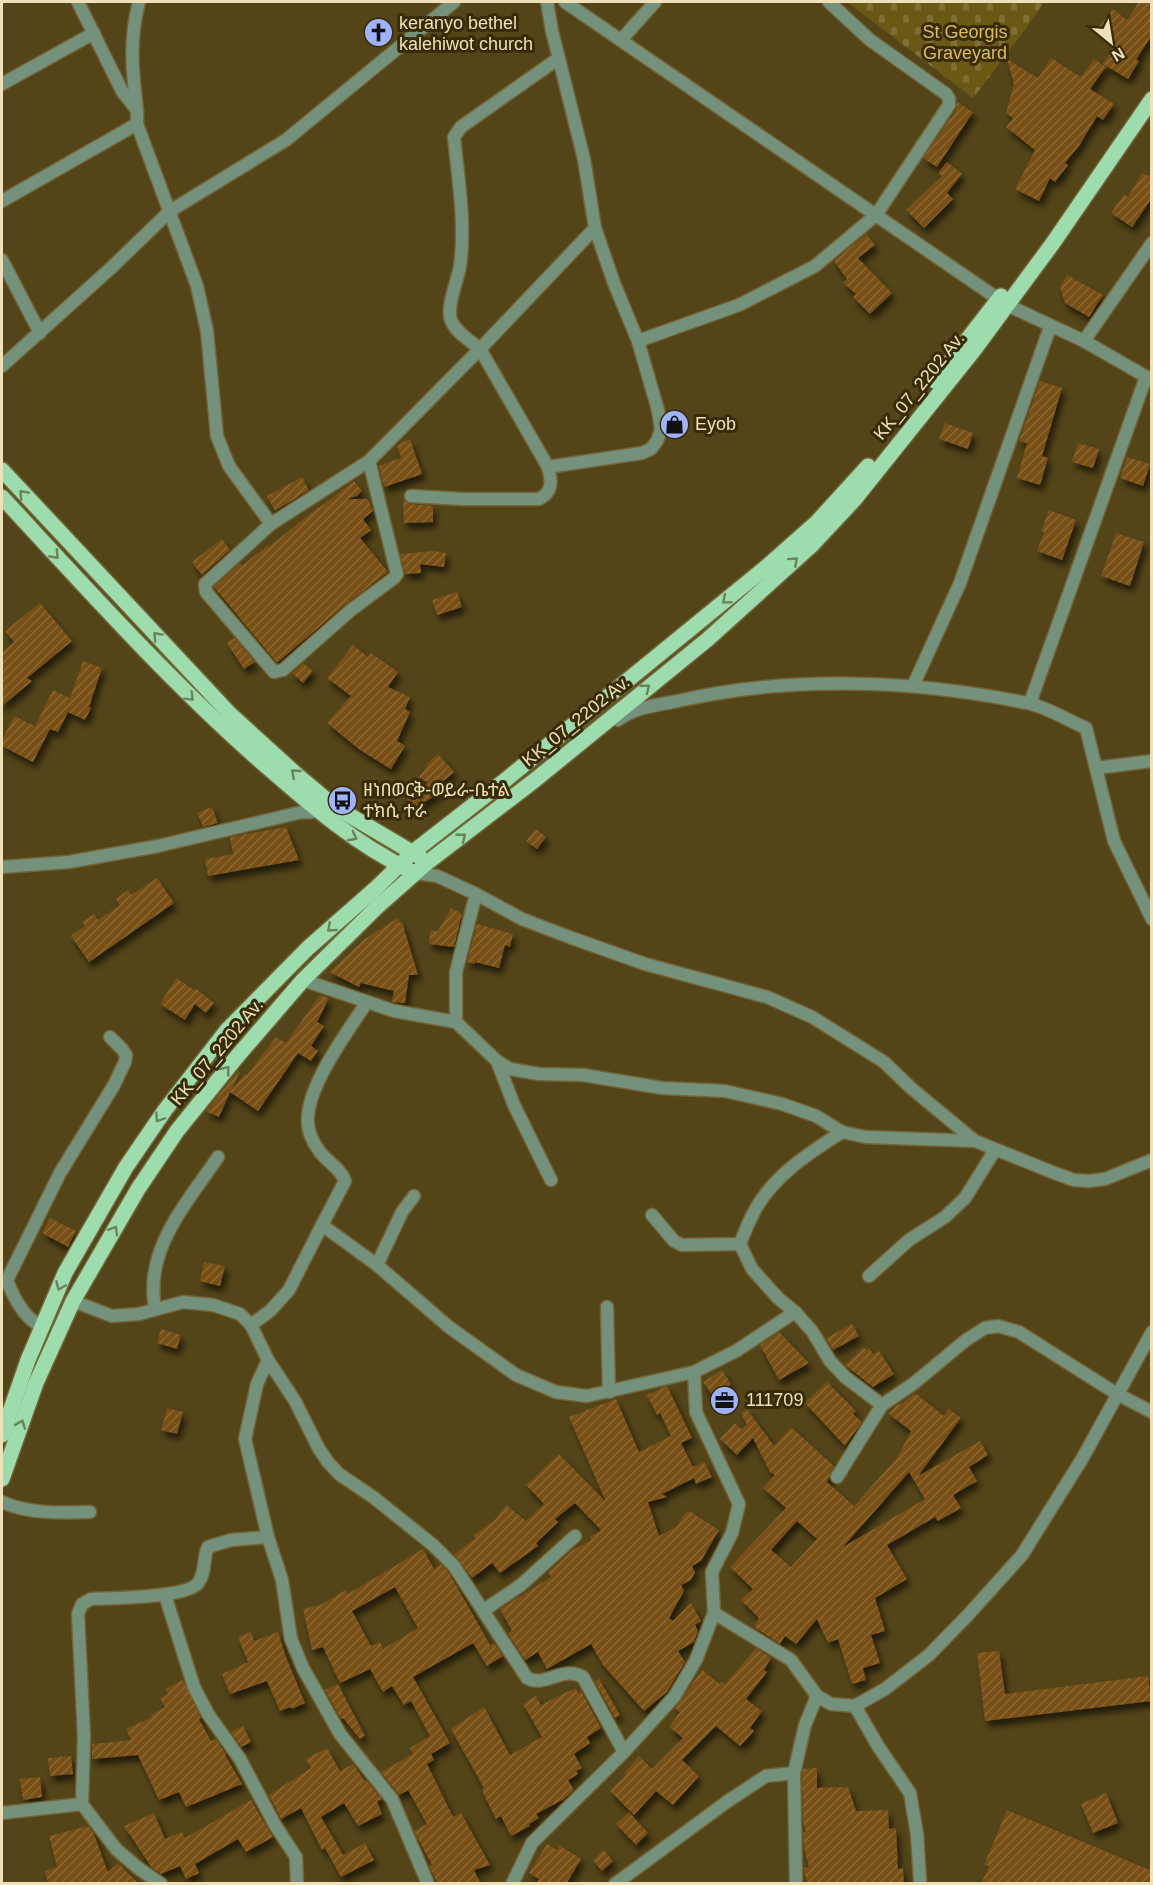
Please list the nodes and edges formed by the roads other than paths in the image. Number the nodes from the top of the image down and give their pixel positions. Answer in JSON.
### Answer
{"nodes":[{"id":1,"x":78,"y":2,"type":"edge"},
{"id":2,"x":139,"y":2,"type":"edge"},
{"id":3,"x":454,"y":2,"type":"edge"},
{"id":4,"x":547,"y":2,"type":"edge"},
{"id":5,"x":565,"y":2,"type":"edge"},
{"id":6,"x":655,"y":2,"type":"edge"},
{"id":7,"x":829,"y":2,"type":"edge"},
{"id":8,"x":94,"y":33,"type":"junction"},
{"id":9,"x":621,"y":40,"type":"junction"},
{"id":10,"x":559,"y":58,"type":"junction"},
{"id":11,"x":2,"y":84,"type":"edge"},
{"id":12,"x":1152,"y":90,"type":"edge"},
{"id":13,"x":1152,"y":99,"type":"edge"},
{"id":14,"x":138,"y":111,"type":"junction"},
{"id":15,"x":137,"y":124,"type":"junction"},
{"id":16,"x":2,"y":201,"type":"edge"},
{"id":17,"x":170,"y":211,"type":"junction"},
{"id":18,"x":876,"y":215,"type":"junction"},
{"id":19,"x":595,"y":228,"type":"junction"},
{"id":20,"x":1152,"y":243,"type":"edge"},
{"id":21,"x":2,"y":260,"type":"edge"},
{"id":22,"x":1003,"y":303,"type":"junction"},
{"id":23,"x":1050,"y":327,"type":"junction"},
{"id":24,"x":40,"y":333,"type":"junction"},
{"id":25,"x":638,"y":341,"type":"junction"},
{"id":26,"x":1084,"y":341,"type":"junction"},
{"id":27,"x":480,"y":349,"type":"junction"},
{"id":28,"x":2,"y":366,"type":"edge"},
{"id":29,"x":1149,"y":379,"type":"edge"},
{"id":30,"x":369,"y":461,"type":"junction"},
{"id":31,"x":548,"y":467,"type":"junction"},
{"id":32,"x":2,"y":470,"type":"edge"},
{"id":33,"x":411,"y":496,"type":"dead end"},
{"id":34,"x":2,"y":497,"type":"edge"},
{"id":35,"x":271,"y":524,"type":"junction"},
{"id":36,"x":913,"y":686,"type":"junction"},
{"id":37,"x":1030,"y":703,"type":"junction"},
{"id":38,"x":1152,"y":761,"type":"edge"},
{"id":39,"x":1096,"y":768,"type":"junction"},
{"id":40,"x":535,"y":780,"type":"junction"},
{"id":41,"x":323,"y":806,"type":"junction"},
{"id":42,"x":413,"y":852,"type":"junction"},
{"id":43,"x":428,"y":862,"type":"junction"},
{"id":44,"x":400,"y":865,"type":"junction"},
{"id":45,"x":2,"y":867,"type":"edge"},
{"id":46,"x":416,"y":873,"type":"junction"},
{"id":47,"x":437,"y":876,"type":"junction"},
{"id":48,"x":476,"y":894,"type":"junction"},
{"id":49,"x":1152,"y":919,"type":"edge"},
{"id":50,"x":303,"y":980,"type":"junction"},
{"id":51,"x":367,"y":1002,"type":"junction"},
{"id":52,"x":456,"y":1022,"type":"junction"},
{"id":53,"x":110,"y":1037,"type":"dead end"},
{"id":54,"x":497,"y":1061,"type":"junction"},
{"id":55,"x":842,"y":1132,"type":"junction"},
{"id":56,"x":975,"y":1141,"type":"junction"},
{"id":57,"x":996,"y":1150,"type":"junction"},
{"id":58,"x":218,"y":1157,"type":"dead end"},
{"id":59,"x":1152,"y":1160,"type":"edge"},
{"id":60,"x":551,"y":1180,"type":"dead end"},
{"id":61,"x":414,"y":1196,"type":"dead end"},
{"id":62,"x":652,"y":1215,"type":"dead end"},
{"id":63,"x":322,"y":1225,"type":"junction"},
{"id":64,"x":740,"y":1244,"type":"junction"},
{"id":65,"x":377,"y":1265,"type":"junction"},
{"id":66,"x":869,"y":1276,"type":"dead end"},
{"id":67,"x":7,"y":1280,"type":"junction"},
{"id":68,"x":2,"y":1293,"type":"edge"},
{"id":69,"x":74,"y":1301,"type":"junction"},
{"id":70,"x":607,"y":1307,"type":"dead end"},
{"id":71,"x":155,"y":1308,"type":"junction"},
{"id":72,"x":795,"y":1312,"type":"junction"},
{"id":73,"x":251,"y":1325,"type":"junction"},
{"id":74,"x":42,"y":1327,"type":"junction"},
{"id":75,"x":1152,"y":1332,"type":"edge"},
{"id":76,"x":268,"y":1360,"type":"junction"},
{"id":77,"x":694,"y":1372,"type":"junction"},
{"id":78,"x":609,"y":1392,"type":"junction"},
{"id":79,"x":1117,"y":1394,"type":"junction"},
{"id":80,"x":882,"y":1405,"type":"junction"},
{"id":81,"x":1152,"y":1412,"type":"edge"},
{"id":82,"x":2,"y":1435,"type":"edge"},
{"id":83,"x":837,"y":1477,"type":"dead end"},
{"id":84,"x":2,"y":1479,"type":"edge"},
{"id":85,"x":2,"y":1502,"type":"edge"},
{"id":86,"x":90,"y":1512,"type":"dead end"},
{"id":87,"x":575,"y":1536,"type":"dead end"},
{"id":88,"x":268,"y":1537,"type":"junction"},
{"id":89,"x":165,"y":1595,"type":"junction"},
{"id":90,"x":484,"y":1610,"type":"junction"},
{"id":91,"x":714,"y":1613,"type":"junction"},
{"id":92,"x":817,"y":1696,"type":"junction"},
{"id":93,"x":855,"y":1706,"type":"junction"},
{"id":94,"x":624,"y":1752,"type":"junction"},
{"id":95,"x":794,"y":1773,"type":"junction"},
{"id":96,"x":82,"y":1804,"type":"junction"},
{"id":97,"x":2,"y":1813,"type":"edge"},
{"id":98,"x":920,"y":1880,"type":"dead end"},
{"id":99,"x":161,"y":1884,"type":"edge"},
{"id":100,"x":297,"y":1884,"type":"edge"},
{"id":101,"x":428,"y":1884,"type":"edge"},
{"id":102,"x":512,"y":1884,"type":"edge"},
{"id":103,"x":615,"y":1884,"type":"edge"},
{"id":104,"x":796,"y":1884,"type":"edge"}],
"edges":[{"from":1,"to":8,"type":"street"},
{"from":2,"to":14,"type":"street"},
{"from":3,"to":17,"type":"street"},
{"from":4,"to":10,"type":"street"},
{"from":5,"to":9,"type":"street"},
{"from":6,"to":9,"type":"street"},
{"from":7,"to":18,"type":"street"},
{"from":8,"to":11,"type":"street"},
{"from":8,"to":14,"type":"street"},
{"from":9,"to":18,"type":"street"},
{"from":10,"to":19,"type":"street"},
{"from":10,"to":27,"type":"street"},
{"from":12,"to":22,"type":"main road"},
{"from":13,"to":22,"type":"main road","name":"KK_07_2202 Av."},
{"from":14,"to":15,"type":"street"},
{"from":15,"to":16,"type":"street"},
{"from":15,"to":17,"type":"street"},
{"from":17,"to":24,"type":"street"},
{"from":17,"to":35,"type":"street"},
{"from":18,"to":22,"type":"street"},
{"from":18,"to":25,"type":"street"},
{"from":19,"to":25,"type":"street"},
{"from":19,"to":27,"type":"street"},
{"from":20,"to":26,"type":"street"},
{"from":21,"to":24,"type":"street"},
{"from":22,"to":23,"type":"street"},
{"from":40,"to":22,"type":"main road","name":"KK_07_2202 Av.","one_way":true},
{"from":22,"to":42,"type":"main road","one_way":true},
{"from":23,"to":26,"type":"street"},
{"from":23,"to":36,"type":"street"},
{"from":24,"to":28,"type":"street"},
{"from":25,"to":31,"type":"street"},
{"from":26,"to":29,"type":"street"},
{"from":27,"to":30,"type":"street"},
{"from":27,"to":31,"type":"street"},
{"from":29,"to":37,"type":"street"},
{"from":30,"to":35,"type":"street"},
{"from":30,"to":35,"type":"street"},
{"from":31,"to":33,"type":"street"},
{"from":41,"to":32,"type":"main road","one_way":true},
{"from":34,"to":41,"type":"main road","one_way":true},
{"from":36,"to":37,"type":"street"},
{"from":36,"to":40,"type":"street"},
{"from":37,"to":39,"type":"street"},
{"from":38,"to":39,"type":"street"},
{"from":39,"to":49,"type":"street"},
{"from":43,"to":40,"type":"main road","name":"KK_07_2202 Av.","one_way":true},
{"from":41,"to":42,"type":"main road"},
{"from":41,"to":44,"type":"main road","one_way":true},
{"from":41,"to":45,"type":"street"},
{"from":42,"to":43,"type":"main road"},
{"from":42,"to":44,"type":"main road"},
{"from":43,"to":46,"type":"main road","name":"KK_07_2202 Av."},
{"from":43,"to":47,"type":"street"},
{"from":44,"to":46,"type":"main road"},
{"from":44,"to":74,"type":"main road","one_way":true},
{"from":46,"to":47,"type":"street"},
{"from":46,"to":50,"type":"main road","name":"KK_07_2202 Av."},
{"from":47,"to":48,"type":"street"},
{"from":48,"to":52,"type":"street"},
{"from":48,"to":56,"type":"street"},
{"from":50,"to":51,"type":"street"},
{"from":69,"to":50,"type":"main road","name":"KK_07_2202 Av.","one_way":true},
{"from":51,"to":52,"type":"street"},
{"from":51,"to":63,"type":"street"},
{"from":52,"to":54,"type":"street"},
{"from":53,"to":67,"type":"street"},
{"from":54,"to":55,"type":"street"},
{"from":54,"to":60,"type":"street"},
{"from":55,"to":56,"type":"street"},
{"from":55,"to":64,"type":"street"},
{"from":56,"to":57,"type":"street"},
{"from":57,"to":59,"type":"street"},
{"from":57,"to":66,"type":"street"},
{"from":58,"to":71,"type":"street"},
{"from":61,"to":65,"type":"street"},
{"from":62,"to":64,"type":"street"},
{"from":63,"to":65,"type":"street"},
{"from":63,"to":73,"type":"street"},
{"from":64,"to":72,"type":"street"},
{"from":65,"to":78,"type":"street"},
{"from":67,"to":68,"type":"street"},
{"from":67,"to":74,"type":"street"},
{"from":69,"to":71,"type":"street"},
{"from":84,"to":69,"type":"main road","name":"KK_07_2202 Av.","one_way":true},
{"from":70,"to":78,"type":"street"},
{"from":71,"to":73,"type":"street"},
{"from":72,"to":77,"type":"street"},
{"from":72,"to":80,"type":"street"},
{"from":73,"to":76,"type":"street"},
{"from":74,"to":82,"type":"main road"},
{"from":75,"to":79,"type":"street"},
{"from":76,"to":88,"type":"street"},
{"from":76,"to":90,"type":"street"},
{"from":77,"to":78,"type":"street"},
{"from":77,"to":91,"type":"street"},
{"from":79,"to":80,"type":"street"},
{"from":79,"to":81,"type":"street"},
{"from":79,"to":93,"type":"street"},
{"from":80,"to":83,"type":"street"},
{"from":85,"to":86,"type":"street"},
{"from":87,"to":90,"type":"street"},
{"from":88,"to":89,"type":"street"},
{"from":88,"to":101,"type":"street"},
{"from":89,"to":96,"type":"street"},
{"from":89,"to":100,"type":"street"},
{"from":90,"to":94,"type":"street"},
{"from":91,"to":92,"type":"street"},
{"from":91,"to":94,"type":"street"},
{"from":92,"to":93,"type":"street"},
{"from":92,"to":95,"type":"street"},
{"from":93,"to":98,"type":"street"},
{"from":94,"to":102,"type":"street"},
{"from":95,"to":103,"type":"street"},
{"from":95,"to":104,"type":"street"},
{"from":96,"to":97,"type":"street"},
{"from":96,"to":99,"type":"street"}]}
